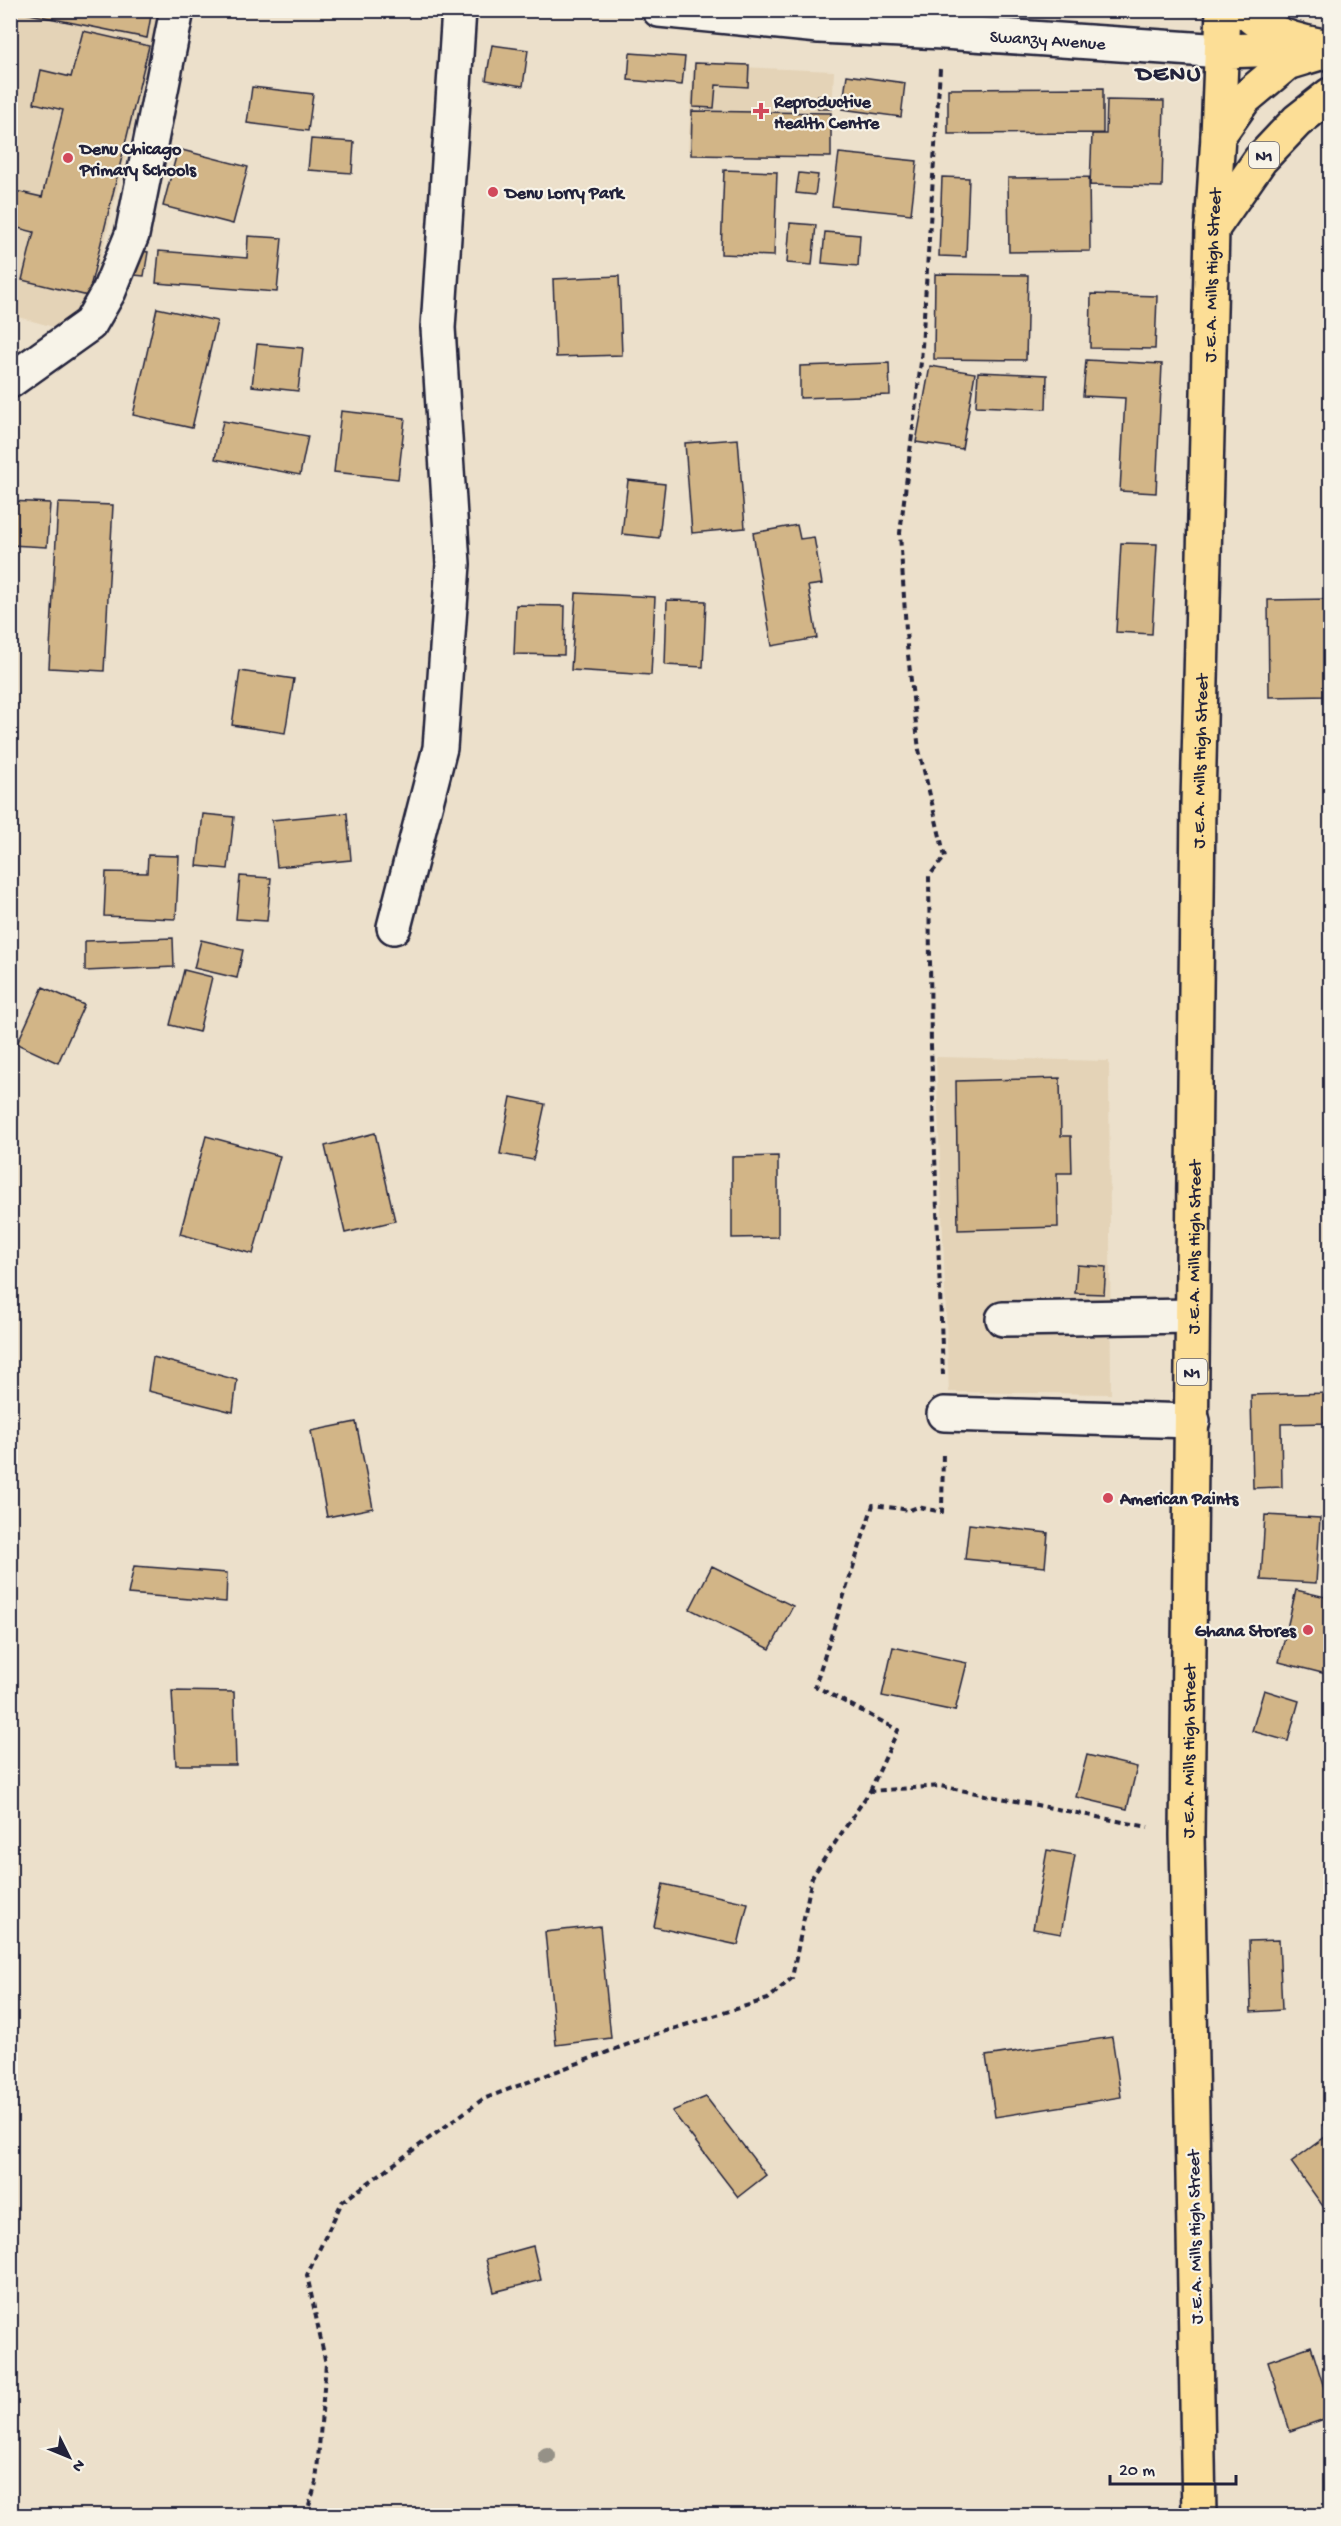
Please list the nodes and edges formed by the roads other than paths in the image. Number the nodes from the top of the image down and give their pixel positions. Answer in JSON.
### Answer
{"nodes":[{"id":1,"x":177,"y":10,"type":"edge"},
{"id":2,"x":459,"y":10,"type":"edge"},
{"id":3,"x":659,"y":10,"type":"edge"},
{"id":4,"x":1223,"y":10,"type":"edge"},
{"id":5,"x":1244,"y":10,"type":"edge"},
{"id":6,"x":1330,"y":48,"type":"edge"},
{"id":7,"x":1222,"y":51,"type":"junction"},
{"id":8,"x":1330,"y":94,"type":"edge"},
{"id":9,"x":1218,"y":136,"type":"junction"},
{"id":10,"x":1212,"y":229,"type":"junction"},
{"id":11,"x":10,"y":381,"type":"edge"},
{"id":12,"x":394,"y":927,"type":"dead end"},
{"id":13,"x":1192,"y":1316,"type":"junction"},
{"id":14,"x":1003,"y":1319,"type":"dead end"},
{"id":15,"x":944,"y":1414,"type":"road end"},
{"id":16,"x":1193,"y":1421,"type":"junction"},
{"id":17,"x":1199,"y":2516,"type":"edge"}],
"edges":[{"from":1,"to":11,"type":"street"},
{"from":2,"to":12,"type":"street"},
{"from":3,"to":7,"type":"street","name":"Swanzy Avenue"},
{"from":4,"to":7,"type":"main road","name":"J.E.A. Mills High Street"},
{"from":5,"to":6,"type":"main road"},
{"from":6,"to":7,"type":"main road"},
{"from":6,"to":9,"type":"main road"},
{"from":7,"to":9,"type":"main road","name":"J.E.A. Mills High Street"},
{"from":8,"to":10,"type":"main road","number":"N1"},
{"from":9,"to":10,"type":"main road","name":"J.E.A. Mills High Street","number":"N1"},
{"from":10,"to":13,"type":"main road","name":"J.E.A. Mills High Street","number":"N1"},
{"from":13,"to":14,"type":"street"},
{"from":13,"to":16,"type":"main road","name":"J.E.A. Mills High Street","number":"N1"},
{"from":15,"to":16,"type":"street"},
{"from":16,"to":17,"type":"main road","name":"J.E.A. Mills High Street","number":"N1"}]}
